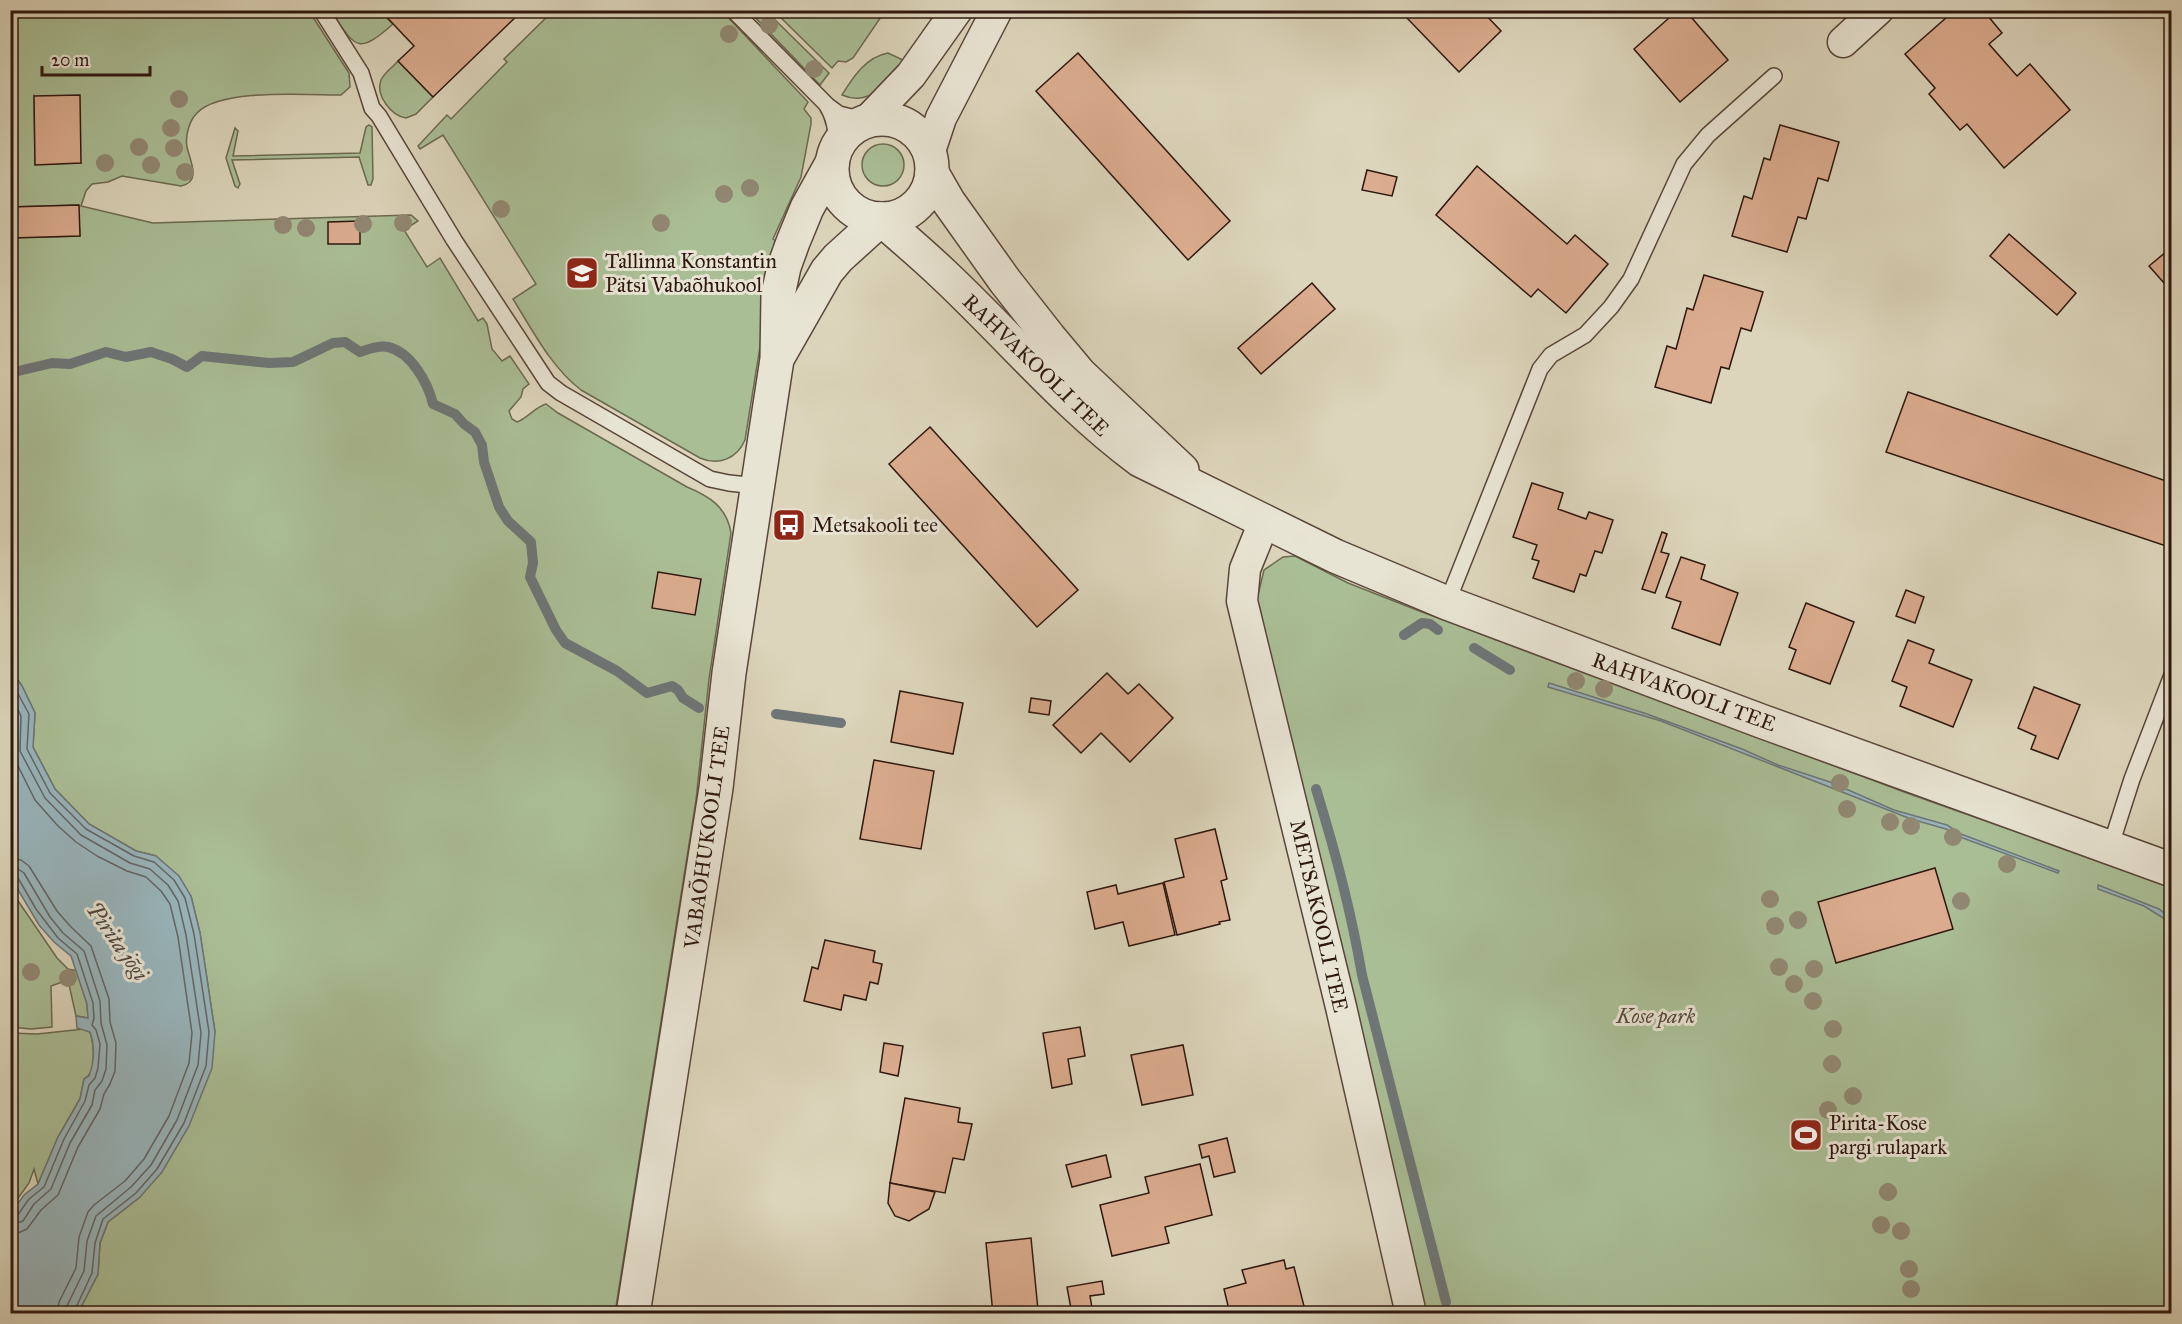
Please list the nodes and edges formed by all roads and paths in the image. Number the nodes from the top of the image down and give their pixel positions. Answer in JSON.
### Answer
{"nodes":[{"id":1,"x":321,"y":10,"type":"edge"},
{"id":2,"x":733,"y":10,"type":"edge"},
{"id":3,"x":957,"y":10,"type":"edge"},
{"id":4,"x":997,"y":10,"type":"edge"},
{"id":5,"x":1878,"y":10,"type":"edge"},
{"id":6,"x":1843,"y":42,"type":"dead end"},
{"id":7,"x":1774,"y":76,"type":"dead end"},
{"id":8,"x":826,"y":104,"type":"junction"},
{"id":9,"x":867,"y":121,"type":"junction"},
{"id":10,"x":835,"y":155,"type":"junction"},
{"id":11,"x":931,"y":162,"type":"junction"},
{"id":12,"x":881,"y":219,"type":"junction"},
{"id":13,"x":777,"y":359,"type":"junction"},
{"id":14,"x":757,"y":486,"type":"junction"},
{"id":15,"x":1205,"y":492,"type":"junction"},
{"id":16,"x":1264,"y":522,"type":"junction"},
{"id":17,"x":1447,"y":603,"type":"junction"},
{"id":18,"x":2172,"y":675,"type":"edge"},
{"id":19,"x":2110,"y":848,"type":"junction"},
{"id":20,"x":2172,"y":870,"type":"edge"},
{"id":21,"x":633,"y":1314,"type":"edge"},
{"id":22,"x":1411,"y":1314,"type":"edge"}],
"edges":[{"from":1,"to":14,"type":"lane"},
{"from":2,"to":8,"type":"lane"},
{"from":3,"to":9,"type":"street"},
{"from":4,"to":11,"type":"street"},
{"from":5,"to":6,"type":"street"},
{"from":7,"to":17,"type":"lane"},
{"from":8,"to":9,"type":"lane"},
{"from":8,"to":10,"type":"lane"},
{"from":9,"to":10,"type":"street"},
{"from":9,"to":11,"type":"street"},
{"from":10,"to":12,"type":"street"},
{"from":10,"to":13,"type":"street","name":"VABAÕHUKOOLI TEE"},
{"from":11,"to":12,"type":"street"},
{"from":11,"to":15,"type":"street","name":"RAHVAKOOLI TEE"},
{"from":12,"to":13,"type":"street","name":"VABAÕHUKOOLI TEE"},
{"from":12,"to":15,"type":"street","name":"RAHVAKOOLI TEE"},
{"from":13,"to":14,"type":"street","name":"VABAÕHUKOOLI TEE"},
{"from":14,"to":21,"type":"street","name":"VABAÕHUKOOLI TEE"},
{"from":15,"to":16,"type":"street","name":"RAHVAKOOLI TEE"},
{"from":16,"to":17,"type":"street","name":"RAHVAKOOLI TEE"},
{"from":16,"to":22,"type":"street","name":"METSAKOOLI TEE"},
{"from":17,"to":19,"type":"street","name":"RAHVAKOOLI TEE"},
{"from":18,"to":19,"type":"lane"},
{"from":19,"to":20,"type":"street","name":"RAHVAKOOLI TEE"}]}
